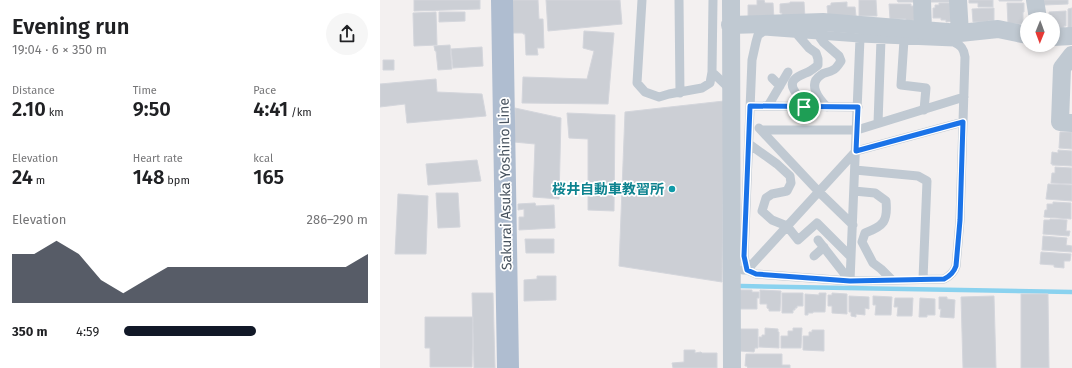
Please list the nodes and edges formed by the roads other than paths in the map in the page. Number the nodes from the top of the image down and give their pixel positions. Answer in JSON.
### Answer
{"nodes":[{"id":1,"x":502,"y":0,"type":"edge"},
{"id":2,"x":642,"y":0,"type":"edge"},
{"id":3,"x":679,"y":0,"type":"edge"},
{"id":4,"x":713,"y":0,"type":"edge"},
{"id":5,"x":731,"y":0,"type":"edge"},
{"id":6,"x":922,"y":0,"type":"edge"},
{"id":7,"x":958,"y":0,"type":"edge"},
{"id":8,"x":1035,"y":0,"type":"edge"},
{"id":9,"x":1037,"y":12,"type":"edge"},
{"id":10,"x":730,"y":25,"type":"junction"},
{"id":11,"x":923,"y":30,"type":"junction"},
{"id":12,"x":960,"y":32,"type":"junction"},
{"id":13,"x":796,"y":33,"type":"junction"},
{"id":14,"x":1020,"y":34,"type":"edge"},
{"id":15,"x":818,"y":35,"type":"junction"},
{"id":16,"x":1072,"y":36,"type":"edge"},
{"id":17,"x":1060,"y":37,"type":"edge"},
{"id":18,"x":860,"y":38,"type":"junction"},
{"id":19,"x":881,"y":39,"type":"junction"},
{"id":20,"x":904,"y":40,"type":"junction"},
{"id":21,"x":1072,"y":55,"type":"edge"},
{"id":22,"x":712,"y":72,"type":"junction"},
{"id":23,"x":788,"y":72,"type":"dead end"},
{"id":24,"x":772,"y":78,"type":"dead end"},
{"id":25,"x":780,"y":86,"type":"junction"},
{"id":26,"x":731,"y":90,"type":"junction"},
{"id":27,"x":680,"y":93,"type":"junction"},
{"id":28,"x":964,"y":97,"type":"junction"},
{"id":29,"x":750,"y":106,"type":"junction"},
{"id":30,"x":768,"y":106,"type":"junction"},
{"id":31,"x":804,"y":107,"type":"junction"},
{"id":32,"x":827,"y":107,"type":"junction"},
{"id":33,"x":858,"y":107,"type":"junction"},
{"id":34,"x":924,"y":110,"type":"junction"},
{"id":35,"x":750,"y":118,"type":"junction"},
{"id":36,"x":963,"y":122,"type":"junction"},
{"id":37,"x":1072,"y":123,"type":"edge"},
{"id":38,"x":878,"y":124,"type":"junction"},
{"id":39,"x":761,"y":130,"type":"junction"},
{"id":40,"x":856,"y":130,"type":"junction"},
{"id":41,"x":749,"y":144,"type":"junction"},
{"id":42,"x":856,"y":151,"type":"junction"},
{"id":43,"x":855,"y":170,"type":"junction"},
{"id":44,"x":854,"y":191,"type":"junction"},
{"id":45,"x":819,"y":192,"type":"junction"},
{"id":46,"x":853,"y":225,"type":"junction"},
{"id":47,"x":787,"y":226,"type":"junction"},
{"id":48,"x":814,"y":256,"type":"dead end"},
{"id":49,"x":851,"y":257,"type":"junction"},
{"id":50,"x":739,"y":270,"type":"junction"},
{"id":51,"x":923,"y":279,"type":"junction"},
{"id":52,"x":892,"y":280,"type":"junction"},
{"id":53,"x":850,"y":281,"type":"junction"},
{"id":54,"x":508,"y":368,"type":"edge"},
{"id":55,"x":732,"y":368,"type":"edge"}],
"edges":[{"from":1,"to":54,"type":"main road","name":"Sakurai Asuka Yoshino Line"},
{"from":2,"to":27,"type":"lane"},
{"from":3,"to":27,"type":"lane"},
{"from":4,"to":22,"type":"lane"},
{"from":5,"to":10,"type":"street"},
{"from":6,"to":11,"type":"street"},
{"from":7,"to":12,"type":"street"},
{"from":8,"to":9,"type":"street"},
{"from":10,"to":11,"type":"street"},
{"from":10,"to":26,"type":"street"},
{"from":11,"to":12,"type":"street"},
{"from":12,"to":14,"type":"street"},
{"from":13,"to":15,"type":"lane"},
{"from":13,"to":29,"type":"lane"},
{"from":13,"to":31,"type":"lane"},
{"from":15,"to":18,"type":"lane"},
{"from":15,"to":32,"type":"lane"},
{"from":16,"to":17,"type":"street"},
{"from":18,"to":19,"type":"lane"},
{"from":18,"to":33,"type":"lane"},
{"from":19,"to":20,"type":"lane"},
{"from":19,"to":38,"type":"lane"},
{"from":20,"to":28,"type":"lane"},
{"from":20,"to":34,"type":"lane"},
{"from":21,"to":37,"type":"street"},
{"from":22,"to":26,"type":"lane"},
{"from":22,"to":27,"type":"lane"},
{"from":23,"to":25,"type":"lane"},
{"from":24,"to":25,"type":"lane"},
{"from":25,"to":30,"type":"lane"},
{"from":26,"to":50,"type":"street"},
{"from":28,"to":34,"type":"lane"},
{"from":28,"to":36,"type":"lane"},
{"from":29,"to":30,"type":"lane"},
{"from":29,"to":35,"type":"lane"},
{"from":30,"to":31,"type":"lane"},
{"from":31,"to":32,"type":"lane"},
{"from":32,"to":33,"type":"lane"},
{"from":33,"to":40,"type":"lane"},
{"from":34,"to":38,"type":"lane"},
{"from":35,"to":39,"type":"lane"},
{"from":35,"to":41,"type":"lane"},
{"from":36,"to":42,"type":"lane"},
{"from":36,"to":51,"type":"lane"},
{"from":38,"to":40,"type":"lane"},
{"from":39,"to":40,"type":"lane"},
{"from":39,"to":45,"type":"lane"},
{"from":40,"to":42,"type":"lane"},
{"from":41,"to":47,"type":"lane"},
{"from":41,"to":50,"type":"lane"},
{"from":42,"to":43,"type":"lane"},
{"from":42,"to":45,"type":"lane"},
{"from":43,"to":44,"type":"lane"},
{"from":43,"to":51,"type":"lane"},
{"from":44,"to":46,"type":"lane"},
{"from":44,"to":52,"type":"lane"},
{"from":45,"to":46,"type":"lane"},
{"from":45,"to":47,"type":"lane"},
{"from":46,"to":49,"type":"lane"},
{"from":47,"to":49,"type":"lane"},
{"from":47,"to":50,"type":"lane"},
{"from":48,"to":53,"type":"lane"},
{"from":49,"to":53,"type":"lane"},
{"from":50,"to":53,"type":"lane"},
{"from":50,"to":55,"type":"street"},
{"from":51,"to":52,"type":"lane"},
{"from":52,"to":53,"type":"lane"}]}
